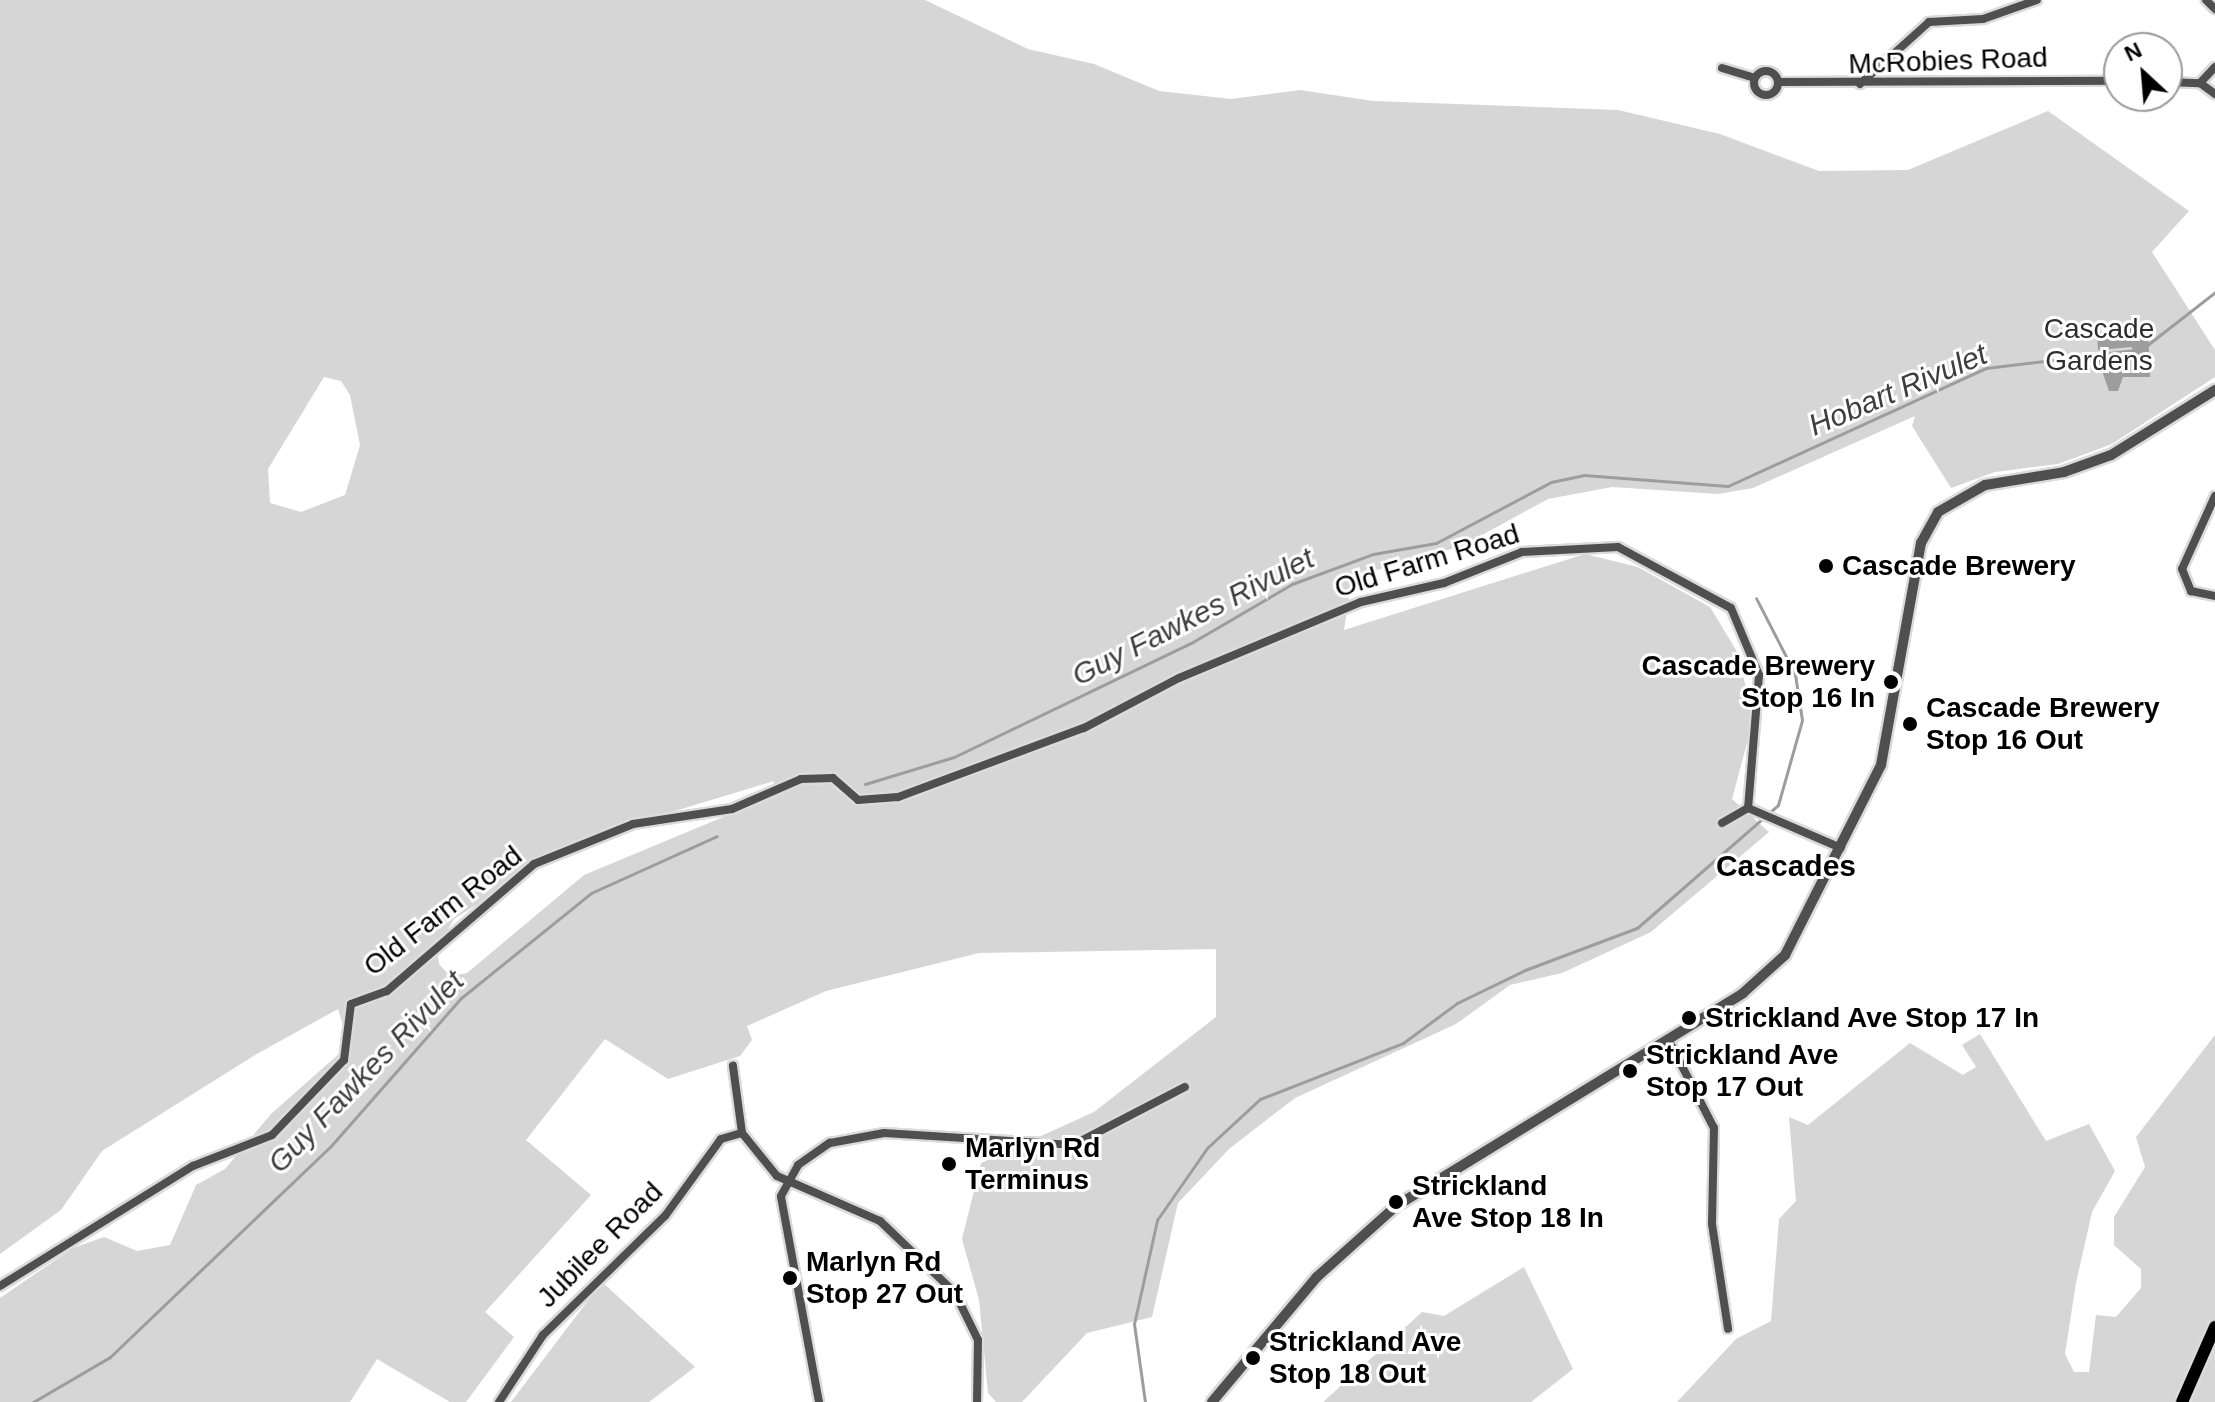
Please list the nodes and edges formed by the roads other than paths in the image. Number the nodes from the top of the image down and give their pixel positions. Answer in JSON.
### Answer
{"nodes":[{"id":1,"x":2037,"y":0,"type":"edge"},
{"id":2,"x":2206,"y":0,"type":"edge"},
{"id":3,"x":2215,"y":9,"type":"edge"},
{"id":4,"x":2215,"y":67,"type":"edge"},
{"id":5,"x":1722,"y":68,"type":"dead end"},
{"id":6,"x":1755,"y":78,"type":"junction"},
{"id":7,"x":2103,"y":80,"type":"edge"},
{"id":8,"x":1778,"y":82,"type":"junction"},
{"id":9,"x":2183,"y":82,"type":"edge"},
{"id":10,"x":2200,"y":83,"type":"junction"},
{"id":11,"x":1860,"y":84,"type":"junction"},
{"id":12,"x":2215,"y":94,"type":"edge"},
{"id":13,"x":2215,"y":390,"type":"edge"},
{"id":14,"x":2215,"y":496,"type":"edge"},
{"id":15,"x":2215,"y":596,"type":"edge"},
{"id":16,"x":1748,"y":808,"type":"junction"},
{"id":17,"x":1722,"y":823,"type":"dead end"},
{"id":18,"x":1841,"y":848,"type":"junction"},
{"id":19,"x":1668,"y":1039,"type":"junction"},
{"id":20,"x":733,"y":1066,"type":"dead end"},
{"id":21,"x":1185,"y":1087,"type":"dead end"},
{"id":22,"x":742,"y":1133,"type":"junction"},
{"id":23,"x":784,"y":1182,"type":"junction"},
{"id":24,"x":0,"y":1286,"type":"edge"},
{"id":25,"x":2215,"y":1327,"type":"edge"},
{"id":26,"x":1728,"y":1329,"type":"dead end"},
{"id":27,"x":499,"y":1402,"type":"edge"},
{"id":28,"x":819,"y":1402,"type":"edge"},
{"id":29,"x":977,"y":1402,"type":"edge"},
{"id":30,"x":1212,"y":1402,"type":"edge"},
{"id":31,"x":2182,"y":1402,"type":"edge"}],
"edges":[{"from":1,"to":11,"type":"street"},
{"from":2,"to":3,"type":"street"},
{"from":4,"to":10,"type":"street"},
{"from":5,"to":6,"type":"street"},
{"from":6,"to":8,"type":"street"},
{"from":6,"to":8,"type":"street"},
{"from":7,"to":11,"type":"street","name":"McRobies Road"},
{"from":8,"to":11,"type":"street","name":"McRobies Road"},
{"from":9,"to":10,"type":"street"},
{"from":10,"to":12,"type":"street"},
{"from":13,"to":18,"type":"street"},
{"from":14,"to":15,"type":"street"},
{"from":16,"to":17,"type":"street"},
{"from":16,"to":18,"type":"street"},
{"from":16,"to":24,"type":"street","name":"Old Farm Road"},
{"from":18,"to":19,"type":"street"},
{"from":19,"to":26,"type":"street"},
{"from":19,"to":30,"type":"street"},
{"from":20,"to":22,"type":"street"},
{"from":21,"to":23,"type":"street"},
{"from":22,"to":23,"type":"street"},
{"from":22,"to":27,"type":"street","name":"Jubilee Road"},
{"from":23,"to":28,"type":"street"},
{"from":23,"to":29,"type":"street"},
{"from":25,"to":31,"type":"main road"}]}
